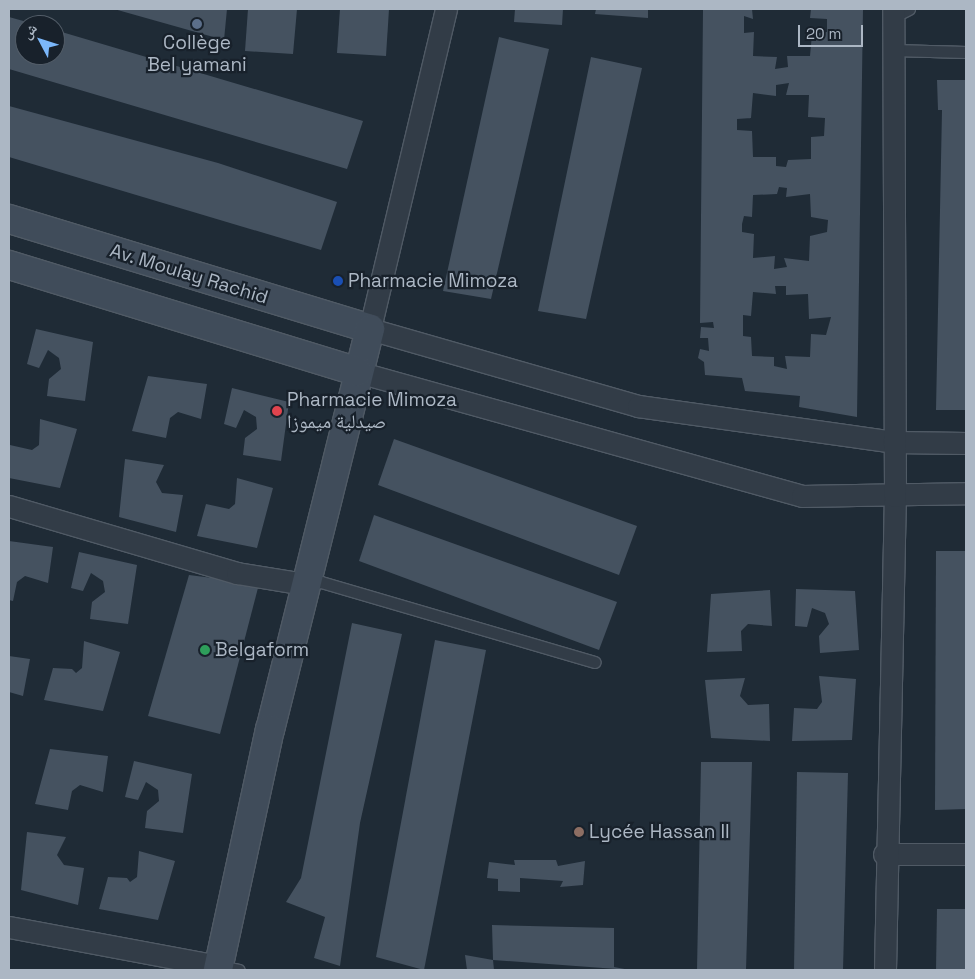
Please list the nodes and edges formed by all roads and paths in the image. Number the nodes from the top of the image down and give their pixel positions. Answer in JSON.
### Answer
{"nodes":[{"id":1,"x":446,"y":9,"type":"edge"},
{"id":2,"x":898,"y":11,"type":"edge"},
{"id":3,"x":893,"y":50,"type":"junction"},
{"id":4,"x":966,"y":52,"type":"edge"},
{"id":5,"x":9,"y":219,"type":"edge"},
{"id":6,"x":9,"y":265,"type":"edge"},
{"id":7,"x":370,"y":329,"type":"junction"},
{"id":8,"x":358,"y":372,"type":"junction"},
{"id":9,"x":893,"y":442,"type":"junction"},
{"id":10,"x":966,"y":443,"type":"edge"},
{"id":11,"x":966,"y":493,"type":"edge"},
{"id":12,"x":894,"y":496,"type":"junction"},
{"id":13,"x":9,"y":506,"type":"edge"},
{"id":14,"x":305,"y":584,"type":"junction"},
{"id":15,"x":594,"y":662,"type":"dead end"},
{"id":16,"x":884,"y":854,"type":"junction"},
{"id":17,"x":966,"y":854,"type":"edge"},
{"id":18,"x":9,"y":927,"type":"edge"},
{"id":19,"x":225,"y":969,"type":"edge"},
{"id":20,"x":885,"y":970,"type":"edge"}],
"edges":[{"from":1,"to":7,"type":"street"},
{"from":2,"to":3,"type":"street"},
{"from":3,"to":4,"type":"lane"},
{"from":3,"to":9,"type":"street"},
{"from":5,"to":7,"type":"street","name":"Av. Moulay Rachid"},
{"from":6,"to":8,"type":"street"},
{"from":7,"to":8,"type":"street"},
{"from":7,"to":9,"type":"street"},
{"from":8,"to":12,"type":"street"},
{"from":8,"to":14,"type":"street"},
{"from":9,"to":10,"type":"street"},
{"from":9,"to":12,"type":"street"},
{"from":11,"to":12,"type":"street"},
{"from":12,"to":16,"type":"street"},
{"from":13,"to":14,"type":"street"},
{"from":14,"to":15,"type":"lane"},
{"from":14,"to":19,"type":"street"},
{"from":16,"to":17,"type":"street"},
{"from":16,"to":20,"type":"street"},
{"from":18,"to":19,"type":"street"}]}
